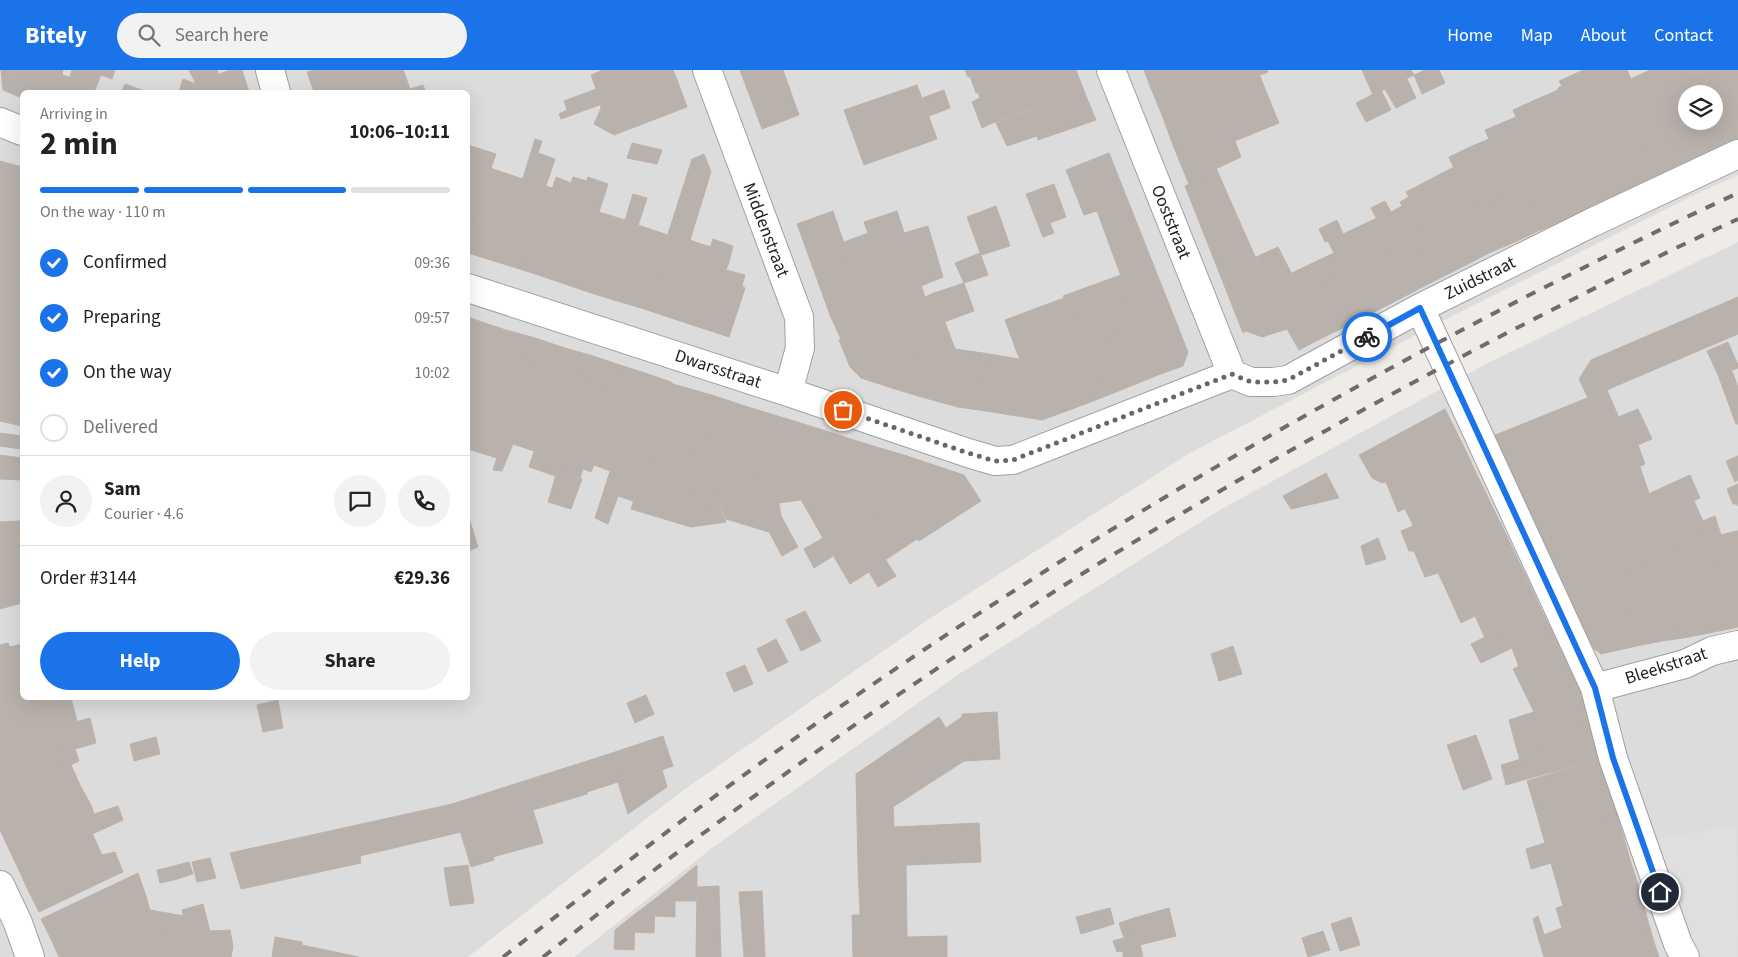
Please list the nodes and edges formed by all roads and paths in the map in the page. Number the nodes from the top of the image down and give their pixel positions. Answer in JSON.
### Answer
{"nodes":[{"id":1,"x":270,"y":70,"type":"edge"},
{"id":2,"x":706,"y":70,"type":"edge"},
{"id":3,"x":1111,"y":70,"type":"edge"},
{"id":4,"x":275,"y":90,"type":"edge"},
{"id":5,"x":0,"y":122,"type":"edge"},
{"id":6,"x":20,"y":130,"type":"edge"},
{"id":7,"x":1738,"y":154,"type":"edge"},
{"id":8,"x":470,"y":289,"type":"edge"},
{"id":9,"x":1420,"y":308,"type":"junction"},
{"id":10,"x":1232,"y":374,"type":"junction"},
{"id":11,"x":788,"y":392,"type":"junction"},
{"id":12,"x":1738,"y":645,"type":"edge"},
{"id":13,"x":1595,"y":688,"type":"junction"},
{"id":14,"x":0,"y":886,"type":"edge"},
{"id":15,"x":30,"y":957,"type":"edge"},
{"id":16,"x":1685,"y":957,"type":"edge"}],
"edges":[{"from":1,"to":4,"type":"street"},
{"from":2,"to":11,"type":"street","name":"Middenstraat"},
{"from":3,"to":10,"type":"street","name":"Ooststraat"},
{"from":5,"to":6,"type":"street"},
{"from":7,"to":9,"type":"street","name":"Zuidstraat"},
{"from":8,"to":11,"type":"street","name":"Dwarsstraat"},
{"from":9,"to":10,"type":"street","name":"Zuidstraat"},
{"from":9,"to":13,"type":"street"},
{"from":10,"to":11,"type":"street","name":"Dwarsstraat"},
{"from":12,"to":13,"type":"street","name":"Bleekstraat"},
{"from":13,"to":16,"type":"street"},
{"from":14,"to":15,"type":"street"}]}
